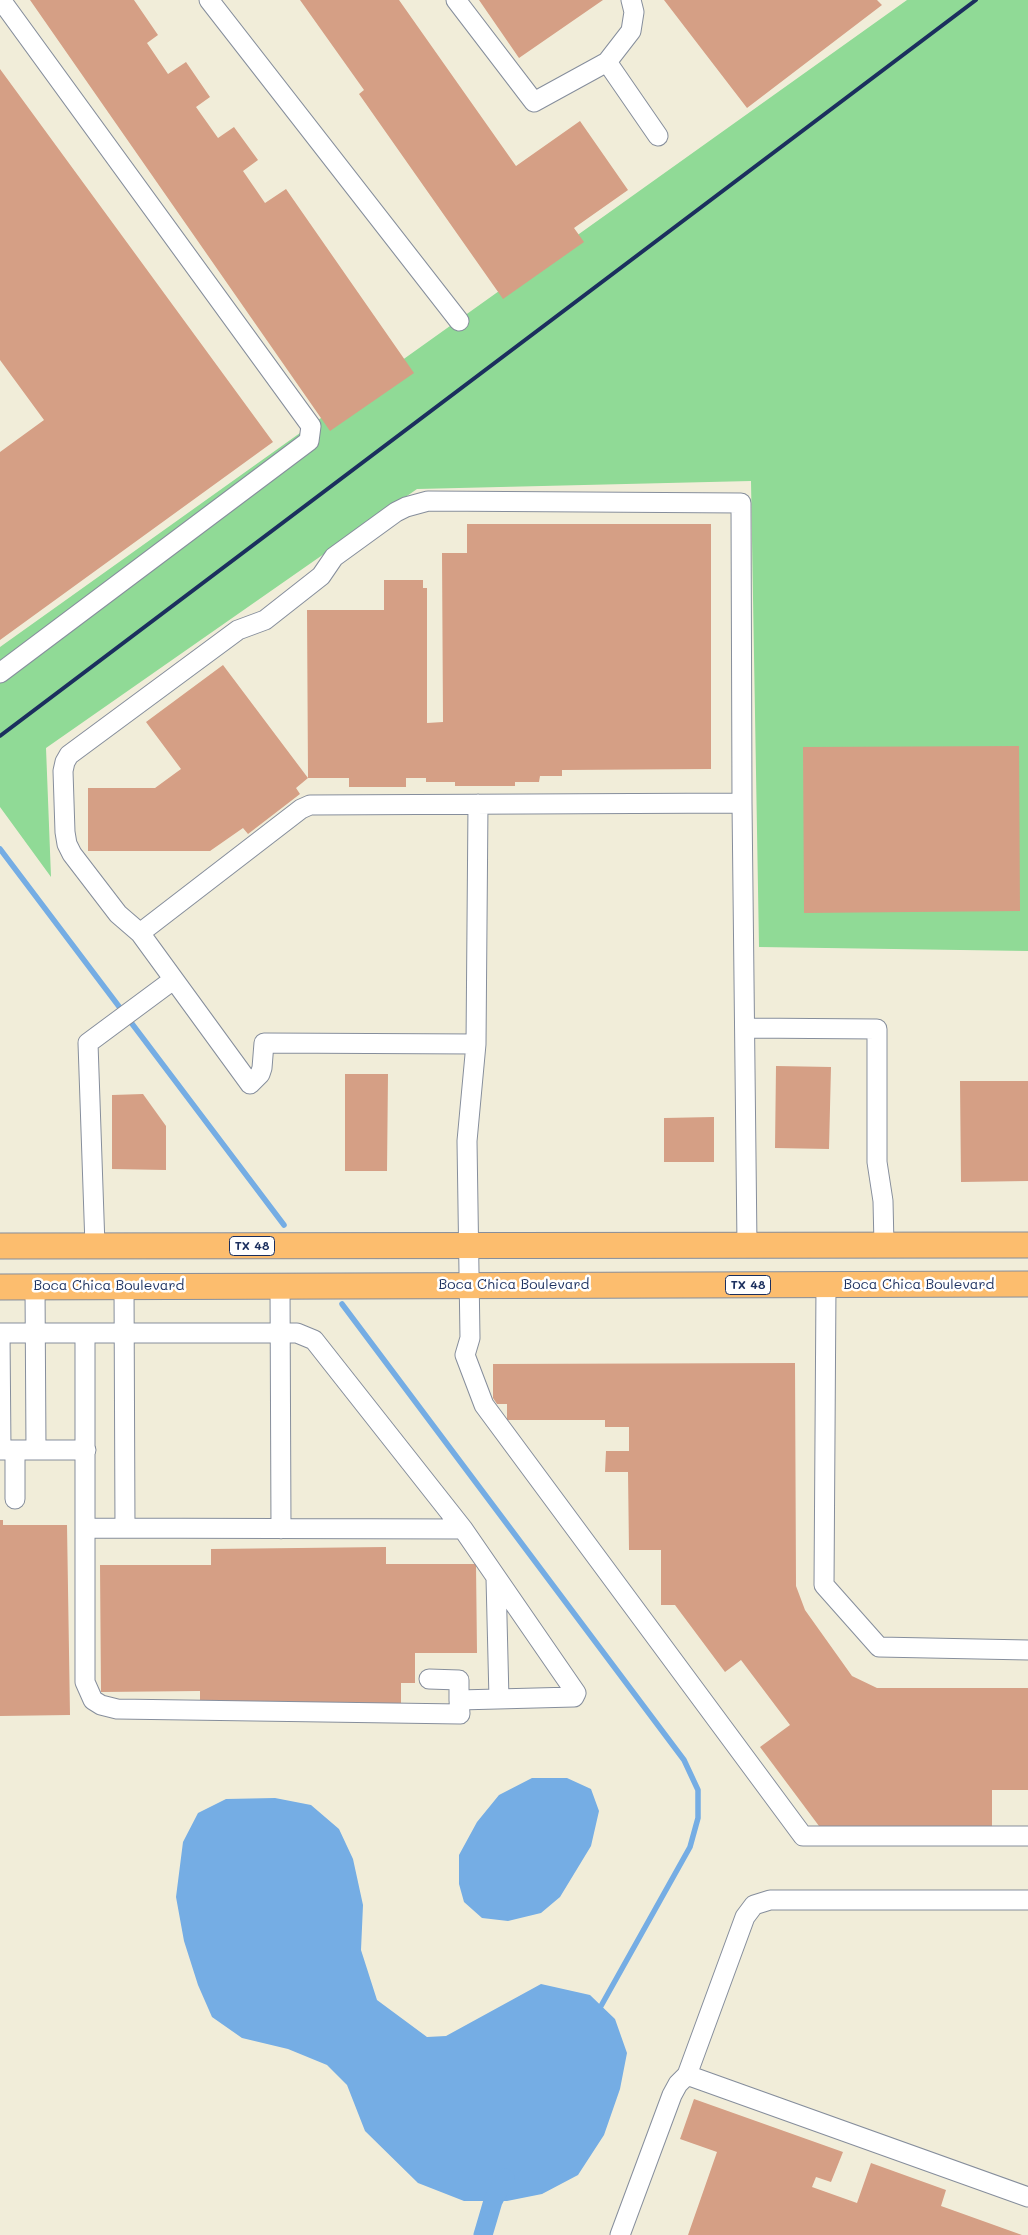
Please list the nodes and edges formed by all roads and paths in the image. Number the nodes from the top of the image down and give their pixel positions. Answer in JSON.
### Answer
{"nodes":[{"id":1,"x":0,"y":0,"type":"edge"},
{"id":2,"x":209,"y":0,"type":"edge"},
{"id":3,"x":456,"y":0,"type":"edge"},
{"id":4,"x":631,"y":0,"type":"edge"},
{"id":5,"x":607,"y":62,"type":"junction"},
{"id":6,"x":658,"y":136,"type":"dead end"},
{"id":7,"x":459,"y":321,"type":"dead end"},
{"id":8,"x":0,"y":673,"type":"edge"},
{"id":9,"x":742,"y":803,"type":"junction"},
{"id":10,"x":478,"y":804,"type":"junction"},
{"id":11,"x":140,"y":933,"type":"junction"},
{"id":12,"x":173,"y":980,"type":"junction"},
{"id":13,"x":746,"y":1028,"type":"junction"},
{"id":14,"x":476,"y":1044,"type":"junction"},
{"id":15,"x":468,"y":1245,"type":"junction"},
{"id":16,"x":748,"y":1245,"type":"junction"},
{"id":17,"x":884,"y":1245,"type":"junction"},
{"id":18,"x":1028,"y":1245,"type":"edge"},
{"id":19,"x":0,"y":1246,"type":"edge"},
{"id":20,"x":95,"y":1246,"type":"junction"},
{"id":21,"x":1028,"y":1284,"type":"edge"},
{"id":22,"x":469,"y":1285,"type":"junction"},
{"id":23,"x":826,"y":1285,"type":"junction"},
{"id":24,"x":0,"y":1286,"type":"edge"},
{"id":25,"x":124,"y":1286,"type":"junction"},
{"id":26,"x":280,"y":1286,"type":"junction"},
{"id":27,"x":36,"y":1287,"type":"junction"},
{"id":28,"x":0,"y":1333,"type":"edge"},
{"id":29,"x":124,"y":1333,"type":"junction"},
{"id":30,"x":280,"y":1333,"type":"junction"},
{"id":31,"x":35,"y":1334,"type":"junction"},
{"id":32,"x":85,"y":1334,"type":"junction"},
{"id":33,"x":5,"y":1450,"type":"edge"},
{"id":34,"x":36,"y":1450,"type":"junction"},
{"id":35,"x":86,"y":1450,"type":"junction"},
{"id":36,"x":15,"y":1499,"type":"dead end"},
{"id":37,"x":86,"y":1528,"type":"junction"},
{"id":38,"x":125,"y":1528,"type":"junction"},
{"id":39,"x":281,"y":1528,"type":"junction"},
{"id":40,"x":463,"y":1529,"type":"junction"},
{"id":41,"x":496,"y":1578,"type":"junction"},
{"id":42,"x":1028,"y":1650,"type":"edge"},
{"id":43,"x":429,"y":1680,"type":"dead end"},
{"id":44,"x":499,"y":1699,"type":"junction"},
{"id":45,"x":459,"y":1700,"type":"junction"},
{"id":46,"x":1028,"y":1836,"type":"edge"},
{"id":47,"x":1028,"y":1900,"type":"edge"},
{"id":48,"x":687,"y":2075,"type":"junction"},
{"id":49,"x":1028,"y":2197,"type":"edge"},
{"id":50,"x":620,"y":2235,"type":"edge"}],
"edges":[{"from":1,"to":8,"type":"lane"},
{"from":2,"to":7,"type":"lane"},
{"from":3,"to":5,"type":"lane"},
{"from":4,"to":5,"type":"lane"},
{"from":5,"to":6,"type":"lane"},
{"from":9,"to":10,"type":"lane"},
{"from":9,"to":11,"type":"lane"},
{"from":9,"to":13,"type":"lane"},
{"from":10,"to":11,"type":"lane"},
{"from":10,"to":14,"type":"lane"},
{"from":11,"to":12,"type":"lane"},
{"from":12,"to":14,"type":"lane"},
{"from":12,"to":20,"type":"lane"},
{"from":13,"to":16,"type":"lane"},
{"from":13,"to":17,"type":"lane"},
{"from":14,"to":15,"type":"lane"},
{"from":15,"to":16,"type":"main road","number":"TX 48"},
{"from":15,"to":20,"type":"main road","number":"TX 48"},
{"from":15,"to":22,"type":"lane"},
{"from":16,"to":17,"type":"main road","number":"TX 48"},
{"from":17,"to":18,"type":"main road","number":"TX 48"},
{"from":19,"to":20,"type":"main road","number":"TX 48"},
{"from":21,"to":23,"type":"main road","name":"Boca Chica Boulevard","number":"TX 48"},
{"from":22,"to":23,"type":"main road","name":"Boca Chica Boulevard","number":"TX 48"},
{"from":22,"to":26,"type":"main road","name":"Boca Chica Boulevard","number":"TX 48"},
{"from":22,"to":46,"type":"lane"},
{"from":23,"to":42,"type":"lane"},
{"from":24,"to":27,"type":"main road","name":"Boca Chica Boulevard","number":"TX 48"},
{"from":25,"to":26,"type":"main road","name":"Boca Chica Boulevard","number":"TX 48"},
{"from":25,"to":27,"type":"main road","name":"Boca Chica Boulevard","number":"TX 48"},
{"from":25,"to":29,"type":"lane"},
{"from":26,"to":30,"type":"lane"},
{"from":27,"to":31,"type":"lane"},
{"from":28,"to":31,"type":"lane"},
{"from":28,"to":33,"type":"lane"},
{"from":29,"to":30,"type":"lane"},
{"from":29,"to":32,"type":"lane"},
{"from":29,"to":38,"type":"lane"},
{"from":30,"to":39,"type":"lane"},
{"from":30,"to":40,"type":"lane"},
{"from":31,"to":32,"type":"lane"},
{"from":31,"to":34,"type":"lane"},
{"from":32,"to":35,"type":"lane"},
{"from":33,"to":34,"type":"lane"},
{"from":33,"to":36,"type":"lane"},
{"from":34,"to":35,"type":"lane"},
{"from":35,"to":37,"type":"lane"},
{"from":37,"to":38,"type":"lane"},
{"from":37,"to":45,"type":"lane"},
{"from":38,"to":39,"type":"lane"},
{"from":39,"to":40,"type":"lane"},
{"from":40,"to":41,"type":"lane"},
{"from":41,"to":44,"type":"lane"},
{"from":41,"to":44,"type":"lane"},
{"from":43,"to":45,"type":"lane"},
{"from":44,"to":45,"type":"lane"},
{"from":47,"to":48,"type":"lane"},
{"from":48,"to":49,"type":"lane"},
{"from":48,"to":50,"type":"lane"}]}
